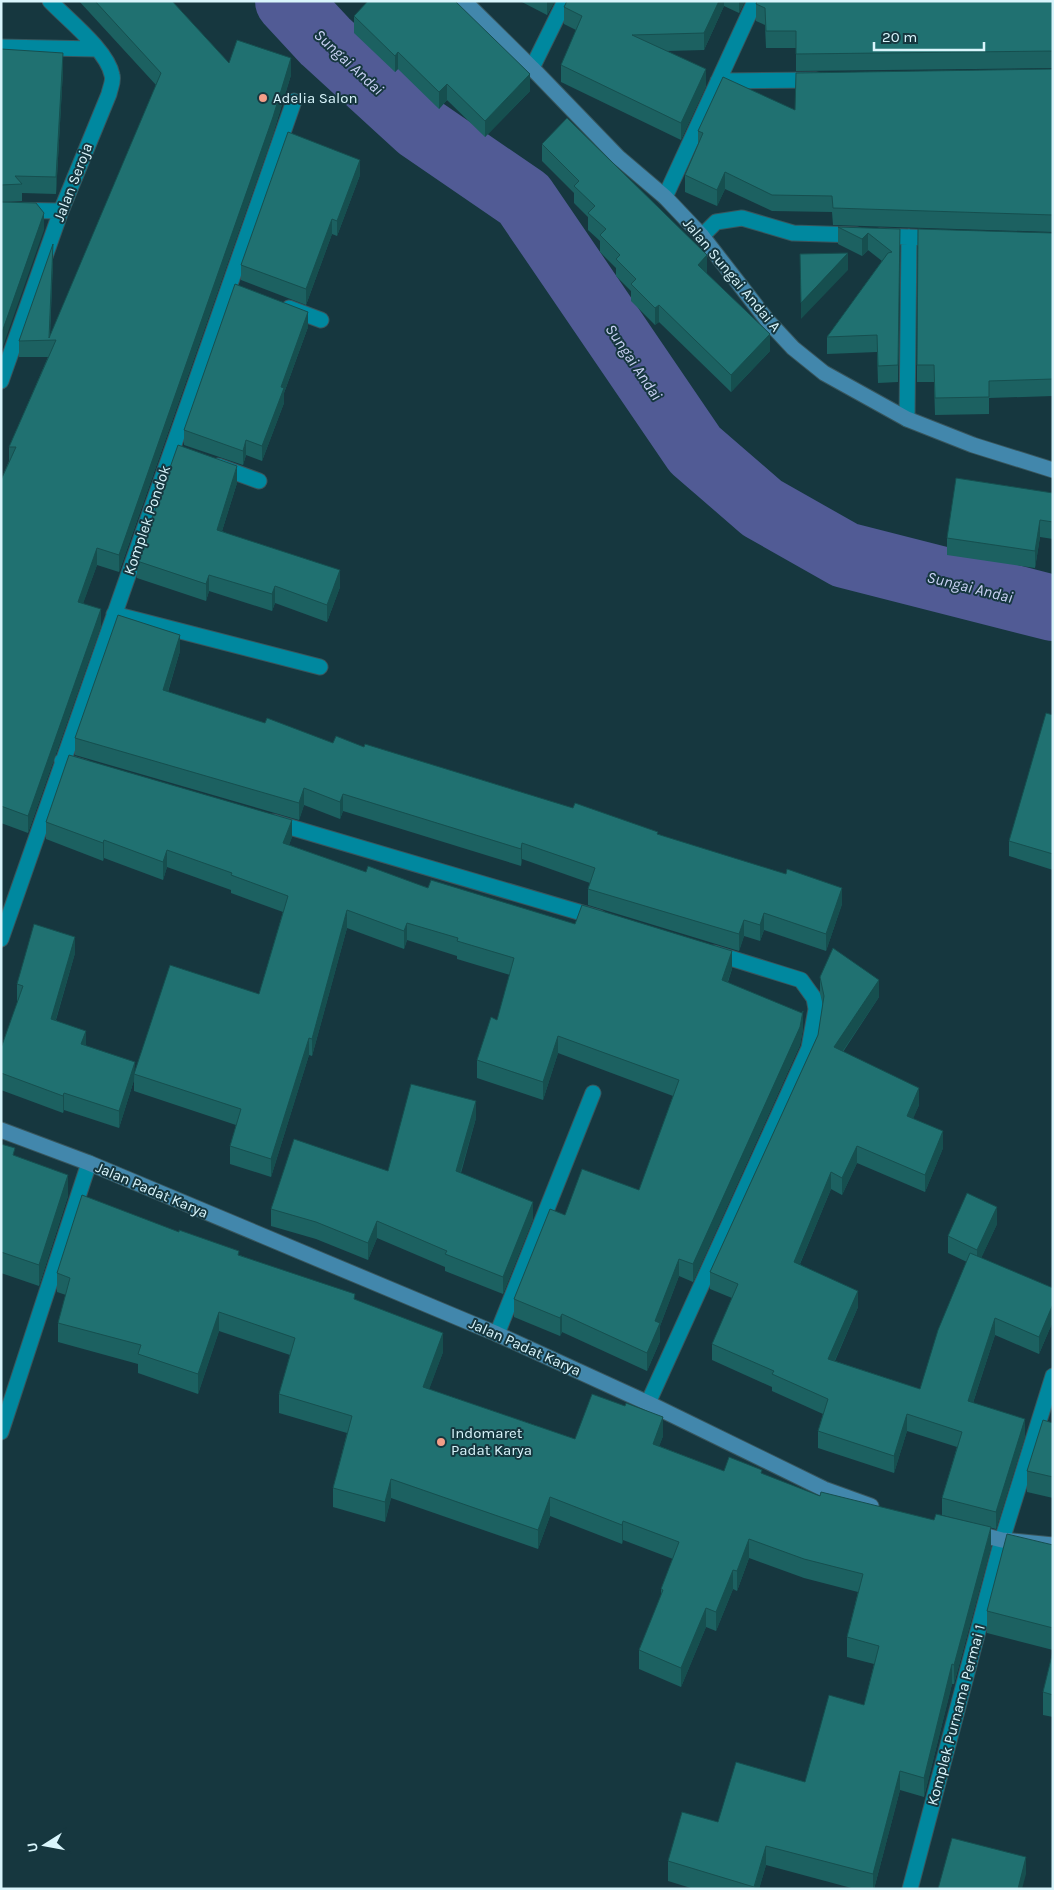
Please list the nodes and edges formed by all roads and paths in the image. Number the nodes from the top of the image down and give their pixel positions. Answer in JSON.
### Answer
{"nodes":[{"id":1,"x":50,"y":1,"type":"edge"},
{"id":2,"x":464,"y":1,"type":"edge"},
{"id":3,"x":565,"y":1,"type":"edge"},
{"id":4,"x":755,"y":1,"type":"edge"},
{"id":5,"x":1,"y":47,"type":"edge"},
{"id":6,"x":96,"y":49,"type":"junction"},
{"id":7,"x":532,"y":68,"type":"junction"},
{"id":8,"x":826,"y":80,"type":"edge"},
{"id":9,"x":718,"y":81,"type":"junction"},
{"id":10,"x":294,"y":101,"type":"dead end"},
{"id":11,"x":665,"y":197,"type":"junction"},
{"id":12,"x":1,"y":210,"type":"edge"},
{"id":13,"x":62,"y":211,"type":"junction"},
{"id":14,"x":702,"y":236,"type":"junction"},
{"id":15,"x":909,"y":237,"type":"junction"},
{"id":16,"x":948,"y":238,"type":"edge"},
{"id":17,"x":229,"y":286,"type":"junction"},
{"id":18,"x":248,"y":293,"type":"edge"},
{"id":19,"x":275,"y":303,"type":"edge"},
{"id":20,"x":321,"y":320,"type":"dead end"},
{"id":21,"x":2,"y":376,"type":"edge"},
{"id":22,"x":907,"y":419,"type":"junction"},
{"id":23,"x":171,"y":450,"type":"junction"},
{"id":24,"x":189,"y":456,"type":"edge"},
{"id":25,"x":206,"y":462,"type":"edge"},
{"id":26,"x":1053,"y":470,"type":"edge"},
{"id":27,"x":259,"y":481,"type":"dead end"},
{"id":28,"x":114,"y":614,"type":"junction"},
{"id":29,"x":320,"y":667,"type":"dead end"},
{"id":30,"x":62,"y":761,"type":"junction"},
{"id":31,"x":100,"y":772,"type":"edge"},
{"id":32,"x":261,"y":818,"type":"edge"},
{"id":33,"x":611,"y":922,"type":"edge"},
{"id":34,"x":1,"y":939,"type":"edge"},
{"id":35,"x":697,"y":948,"type":"edge"},
{"id":36,"x":593,"y":1093,"type":"dead end"},
{"id":37,"x":1,"y":1130,"type":"edge"},
{"id":38,"x":89,"y":1163,"type":"junction"},
{"id":39,"x":497,"y":1334,"type":"junction"},
{"id":40,"x":1053,"y":1376,"type":"edge"},
{"id":41,"x":648,"y":1403,"type":"junction"},
{"id":42,"x":1,"y":1432,"type":"edge"},
{"id":43,"x":882,"y":1509,"type":"edge"},
{"id":44,"x":956,"y":1528,"type":"edge"},
{"id":45,"x":1002,"y":1540,"type":"junction"},
{"id":46,"x":1053,"y":1545,"type":"edge"},
{"id":47,"x":910,"y":1889,"type":"edge"}],
"edges":[{"from":1,"to":6,"type":"street","name":"Jalan Seroja"},
{"from":2,"to":7,"type":"street","name":"Jalan Sungai Andai A"},
{"from":3,"to":7,"type":"street"},
{"from":4,"to":9,"type":"street"},
{"from":5,"to":6,"type":"street"},
{"from":6,"to":13,"type":"street","name":"Jalan Seroja"},
{"from":7,"to":11,"type":"street","name":"Jalan Sungai Andai A"},
{"from":8,"to":9,"type":"street"},
{"from":9,"to":11,"type":"street"},
{"from":10,"to":17,"type":"street","name":"Komplek Pondok"},
{"from":11,"to":14,"type":"street","name":"Jalan Sungai Andai A"},
{"from":12,"to":13,"type":"street"},
{"from":13,"to":21,"type":"street","name":"Jalan Seroja"},
{"from":14,"to":15,"type":"street"},
{"from":14,"to":22,"type":"street","name":"Jalan Sungai Andai A"},
{"from":15,"to":16,"type":"street"},
{"from":15,"to":22,"type":"street"},
{"from":17,"to":18,"type":"street"},
{"from":17,"to":23,"type":"street","name":"Komplek Pondok"},
{"from":19,"to":20,"type":"street"},
{"from":22,"to":26,"type":"street","name":"Jalan Sungai Andai A"},
{"from":23,"to":24,"type":"street"},
{"from":23,"to":28,"type":"street","name":"Komplek Pondok"},
{"from":25,"to":27,"type":"street"},
{"from":28,"to":29,"type":"street"},
{"from":28,"to":30,"type":"street","name":"Komplek Pondok"},
{"from":30,"to":31,"type":"street"},
{"from":30,"to":34,"type":"street","name":"Komplek Pondok"},
{"from":32,"to":33,"type":"street"},
{"from":35,"to":41,"type":"street"},
{"from":36,"to":39,"type":"street"},
{"from":37,"to":38,"type":"street","name":"Jalan Padat Karya"},
{"from":38,"to":39,"type":"street","name":"Jalan Padat Karya"},
{"from":38,"to":42,"type":"street"},
{"from":39,"to":41,"type":"street","name":"Jalan Padat Karya"},
{"from":40,"to":45,"type":"street","name":"Komplek Purnama Permai 1"},
{"from":41,"to":43,"type":"street","name":"Jalan Padat Karya"},
{"from":44,"to":45,"type":"street"},
{"from":45,"to":46,"type":"street"},
{"from":45,"to":47,"type":"street","name":"Komplek Purnama Permai 1"}]}
